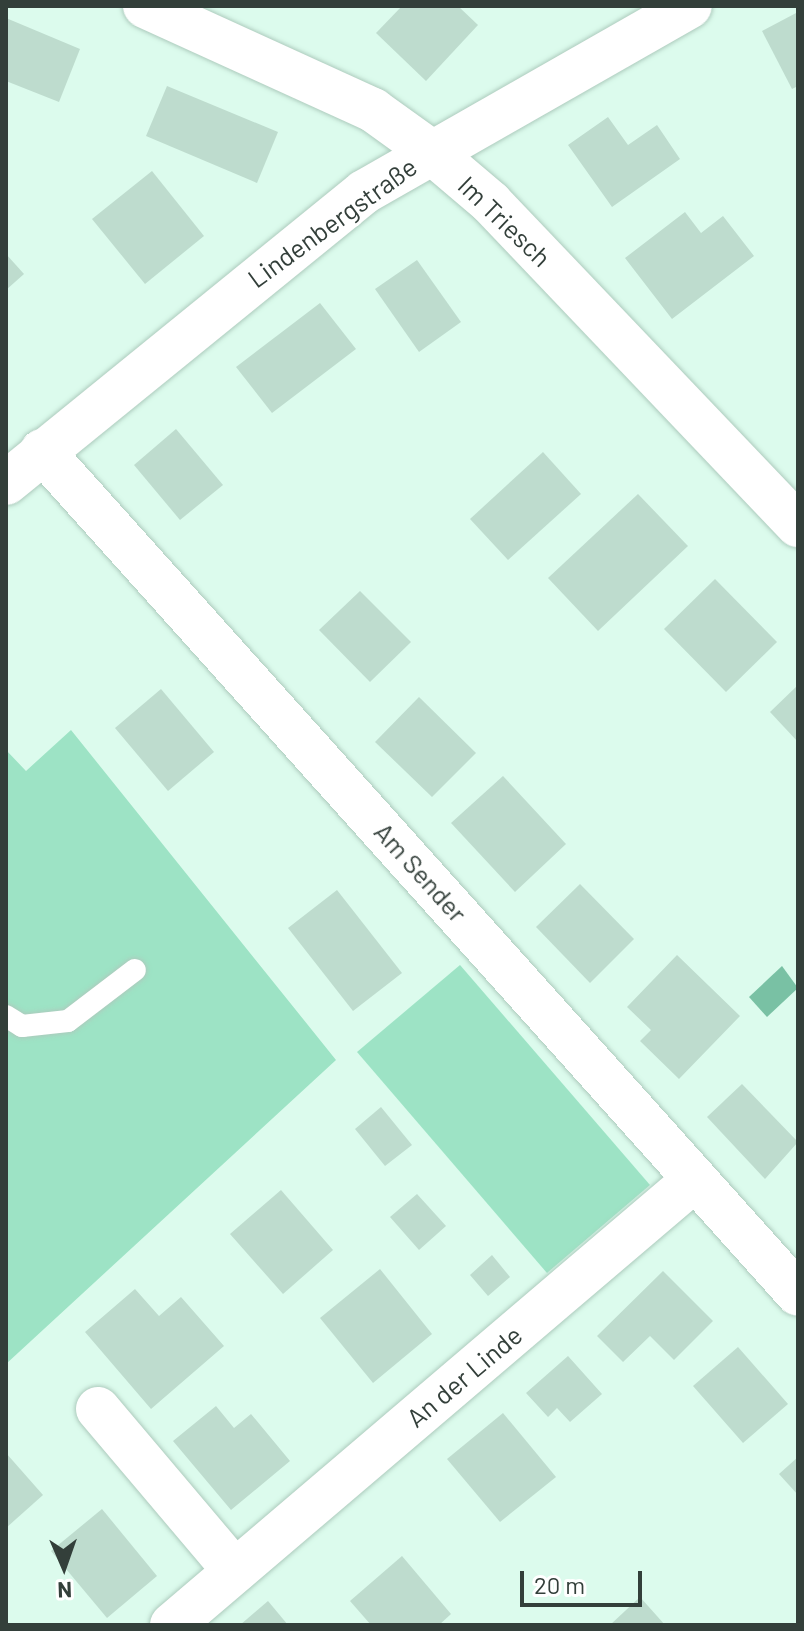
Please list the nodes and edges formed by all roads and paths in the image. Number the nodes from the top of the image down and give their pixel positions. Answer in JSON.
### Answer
{"nodes":[{"id":1,"x":145,"y":6,"type":"edge"},
{"id":2,"x":690,"y":6,"type":"edge"},
{"id":3,"x":430,"y":151,"type":"junction"},
{"id":4,"x":42,"y":451,"type":"junction"},
{"id":5,"x":6,"y":483,"type":"edge"},
{"id":6,"x":798,"y":525,"type":"edge"},
{"id":7,"x":135,"y":970,"type":"dead end"},
{"id":8,"x":6,"y":1016,"type":"edge"},
{"id":9,"x":693,"y":1181,"type":"junction"},
{"id":10,"x":798,"y":1294,"type":"edge"},
{"id":11,"x":98,"y":1409,"type":"dead end"},
{"id":12,"x":235,"y":1571,"type":"junction"},
{"id":13,"x":172,"y":1625,"type":"edge"}],
"edges":[{"from":1,"to":3,"type":"street","name":"Im Triesch"},
{"from":2,"to":3,"type":"street","name":"Lindenbergstraße"},
{"from":3,"to":4,"type":"street","name":"Lindenbergstraße"},
{"from":3,"to":6,"type":"street","name":"Im Triesch"},
{"from":4,"to":5,"type":"street","name":"Lindenbergstraße"},
{"from":4,"to":9,"type":"street","name":"Am Sender"},
{"from":7,"to":8,"type":"lane"},
{"from":9,"to":10,"type":"street","name":"Am Sender"},
{"from":9,"to":12,"type":"street","name":"An der Linde"},
{"from":11,"to":12,"type":"street"},
{"from":12,"to":13,"type":"street","name":"An der Linde"}]}
